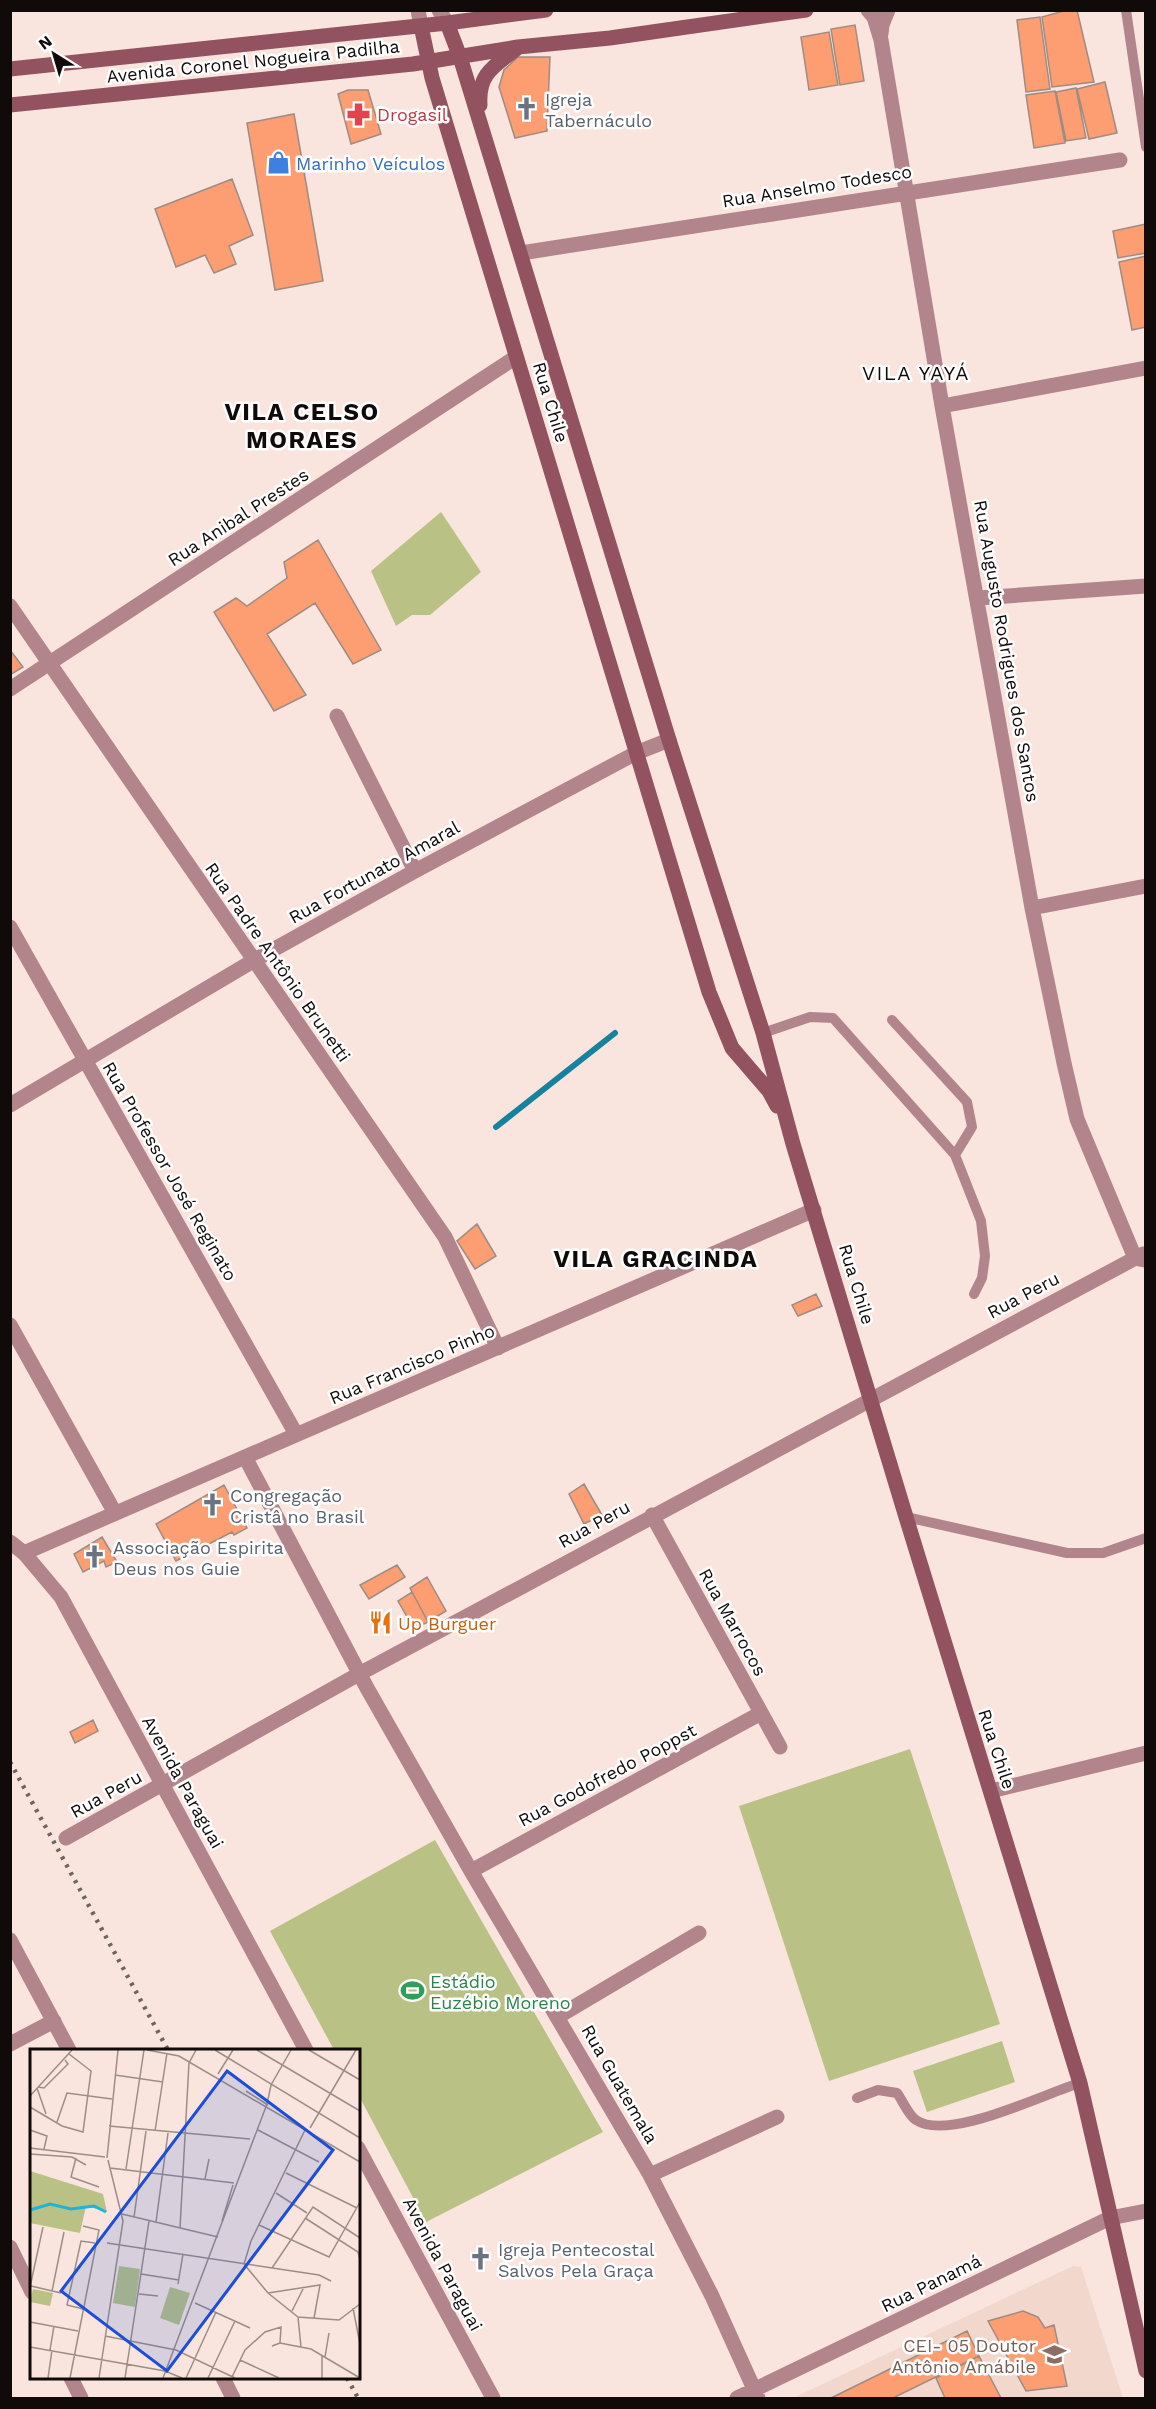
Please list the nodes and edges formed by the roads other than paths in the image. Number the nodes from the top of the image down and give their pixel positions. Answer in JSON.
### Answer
{"nodes":[{"id":1,"x":418,"y":10,"type":"edge"},
{"id":2,"x":546,"y":10,"type":"edge"},
{"id":3,"x":806,"y":10,"type":"edge"},
{"id":4,"x":868,"y":10,"type":"edge"},
{"id":5,"x":888,"y":10,"type":"edge"},
{"id":6,"x":1126,"y":10,"type":"edge"},
{"id":7,"x":443,"y":17,"type":"edge"},
{"id":8,"x":421,"y":26,"type":"junction"},
{"id":9,"x":881,"y":40,"type":"junction"},
{"id":10,"x":518,"y":47,"type":"junction"},
{"id":11,"x":460,"y":57,"type":"junction"},
{"id":12,"x":428,"y":63,"type":"junction"},
{"id":13,"x":10,"y":69,"type":"edge"},
{"id":14,"x":10,"y":105,"type":"edge"},
{"id":15,"x":483,"y":133,"type":"junction"},
{"id":16,"x":1146,"y":147,"type":"edge"},
{"id":17,"x":1120,"y":160,"type":"dead end"},
{"id":18,"x":906,"y":193,"type":"junction"},
{"id":19,"x":521,"y":253,"type":"junction"},
{"id":20,"x":516,"y":357,"type":"junction"},
{"id":21,"x":1146,"y":368,"type":"edge"},
{"id":22,"x":942,"y":406,"type":"junction"},
{"id":23,"x":1146,"y":586,"type":"edge"},
{"id":24,"x":979,"y":598,"type":"junction"},
{"id":25,"x":10,"y":606,"type":"edge"},
{"id":26,"x":50,"y":664,"type":"junction"},
{"id":27,"x":10,"y":689,"type":"edge"},
{"id":28,"x":337,"y":716,"type":"dead end"},
{"id":29,"x":669,"y":740,"type":"junction"},
{"id":30,"x":636,"y":753,"type":"junction"},
{"id":31,"x":415,"y":870,"type":"junction"},
{"id":32,"x":1146,"y":886,"type":"edge"},
{"id":33,"x":1032,"y":908,"type":"junction"},
{"id":34,"x":10,"y":927,"type":"edge"},
{"id":35,"x":253,"y":961,"type":"junction"},
{"id":36,"x":892,"y":1020,"type":"dead end"},
{"id":37,"x":763,"y":1034,"type":"junction"},
{"id":38,"x":732,"y":1048,"type":"junction"},
{"id":39,"x":85,"y":1062,"type":"junction"},
{"id":40,"x":10,"y":1105,"type":"edge"},
{"id":41,"x":793,"y":1144,"type":"junction"},
{"id":42,"x":955,"y":1155,"type":"junction"},
{"id":43,"x":814,"y":1210,"type":"junction"},
{"id":44,"x":1142,"y":1257,"type":"edge"},
{"id":45,"x":974,"y":1294,"type":"dead end"},
{"id":46,"x":10,"y":1325,"type":"edge"},
{"id":47,"x":498,"y":1348,"type":"junction"},
{"id":48,"x":871,"y":1398,"type":"junction"},
{"id":49,"x":296,"y":1434,"type":"junction"},
{"id":50,"x":245,"y":1457,"type":"junction"},
{"id":51,"x":115,"y":1513,"type":"junction"},
{"id":52,"x":652,"y":1515,"type":"junction"},
{"id":53,"x":906,"y":1517,"type":"junction"},
{"id":54,"x":1146,"y":1538,"type":"edge"},
{"id":55,"x":10,"y":1542,"type":"edge"},
{"id":56,"x":24,"y":1553,"type":"junction"},
{"id":57,"x":359,"y":1674,"type":"junction"},
{"id":58,"x":761,"y":1713,"type":"junction"},
{"id":59,"x":780,"y":1747,"type":"dead end"},
{"id":60,"x":1146,"y":1753,"type":"edge"},
{"id":61,"x":163,"y":1785,"type":"junction"},
{"id":62,"x":991,"y":1791,"type":"junction"},
{"id":63,"x":66,"y":1838,"type":"dead end"},
{"id":64,"x":471,"y":1871,"type":"junction"},
{"id":65,"x":699,"y":1933,"type":"dead end"},
{"id":66,"x":10,"y":1940,"type":"edge"},
{"id":67,"x":559,"y":2016,"type":"junction"},
{"id":68,"x":54,"y":2021,"type":"junction"},
{"id":69,"x":10,"y":2044,"type":"edge"},
{"id":70,"x":68,"y":2049,"type":"edge"},
{"id":71,"x":305,"y":2049,"type":"edge"},
{"id":72,"x":1080,"y":2083,"type":"junction"},
{"id":73,"x":857,"y":2098,"type":"dead end"},
{"id":74,"x":777,"y":2117,"type":"dead end"},
{"id":75,"x":360,"y":2152,"type":"edge"},
{"id":76,"x":651,"y":2175,"type":"junction"},
{"id":77,"x":1146,"y":2211,"type":"edge"},
{"id":78,"x":1110,"y":2218,"type":"junction"},
{"id":79,"x":10,"y":2247,"type":"edge"},
{"id":80,"x":30,"y":2288,"type":"edge"},
{"id":81,"x":1146,"y":2371,"type":"edge"},
{"id":82,"x":72,"y":2379,"type":"edge"},
{"id":83,"x":224,"y":2379,"type":"edge"},
{"id":84,"x":756,"y":2395,"type":"edge"},
{"id":85,"x":81,"y":2398,"type":"edge"},
{"id":86,"x":233,"y":2398,"type":"edge"},
{"id":87,"x":493,"y":2398,"type":"edge"},
{"id":88,"x":737,"y":2398,"type":"edge"}],
"edges":[{"from":1,"to":8,"type":"street"},
{"from":2,"to":7,"type":"main road","name":"Avenida Coronel Nogueira Padilha"},
{"from":3,"to":10,"type":"main road","name":"Avenida Coronel Nogueira Padilha"},
{"from":4,"to":9,"type":"street","name":"Rua Augusto Rodrigues dos Santos"},
{"from":5,"to":9,"type":"street","name":"Rua Augusto Rodrigues dos Santos"},
{"from":6,"to":16,"type":"lane"},
{"from":7,"to":8,"type":"main road","name":"Avenida Coronel Nogueira Padilha"},
{"from":7,"to":11,"type":"main road"},
{"from":8,"to":12,"type":"main road","name":"Avenida Coronel Nogueira Padilha"},
{"from":8,"to":13,"type":"main road","name":"Avenida Coronel Nogueira Padilha"},
{"from":9,"to":18,"type":"street","name":"Rua Augusto Rodrigues dos Santos"},
{"from":10,"to":11,"type":"main road","name":"Avenida Coronel Nogueira Padilha"},
{"from":10,"to":15,"type":"main road"},
{"from":11,"to":12,"type":"main road","name":"Avenida Coronel Nogueira Padilha"},
{"from":11,"to":15,"type":"main road","name":"Rua Chile"},
{"from":12,"to":14,"type":"main road","name":"Avenida Coronel Nogueira Padilha"},
{"from":12,"to":20,"type":"main road","name":"Rua Chile"},
{"from":15,"to":19,"type":"main road","name":"Rua Chile"},
{"from":17,"to":18,"type":"street","name":"Rua Anselmo Todesco"},
{"from":18,"to":19,"type":"street","name":"Rua Anselmo Todesco"},
{"from":18,"to":22,"type":"street","name":"Rua Augusto Rodrigues dos Santos"},
{"from":19,"to":29,"type":"main road","name":"Rua Chile"},
{"from":20,"to":26,"type":"street","name":"Rua Anibal Prestes"},
{"from":20,"to":30,"type":"main road","name":"Rua Chile"},
{"from":21,"to":22,"type":"street"},
{"from":22,"to":24,"type":"street","name":"Rua Augusto Rodrigues dos Santos"},
{"from":23,"to":24,"type":"street"},
{"from":24,"to":33,"type":"street","name":"Rua Augusto Rodrigues dos Santos"},
{"from":25,"to":26,"type":"street","name":"Rua Padre Antônio Brunetti"},
{"from":26,"to":27,"type":"street","name":"Rua Anibal Prestes"},
{"from":26,"to":35,"type":"street","name":"Rua Padre Antônio Brunetti"},
{"from":28,"to":31,"type":"street"},
{"from":29,"to":30,"type":"street"},
{"from":29,"to":37,"type":"main road","name":"Rua Chile"},
{"from":30,"to":31,"type":"street","name":"Rua Fortunato Amaral"},
{"from":30,"to":38,"type":"main road","name":"Rua Chile"},
{"from":31,"to":35,"type":"street","name":"Rua Fortunato Amaral"},
{"from":32,"to":33,"type":"street"},
{"from":33,"to":44,"type":"street","name":"Rua Augusto Rodrigues dos Santos"},
{"from":34,"to":39,"type":"street","name":"Rua Professor José Reginato"},
{"from":35,"to":39,"type":"street","name":"Rua Fortunato Amaral"},
{"from":35,"to":47,"type":"street","name":"Rua Padre Antônio Brunetti"},
{"from":36,"to":42,"type":"lane"},
{"from":37,"to":38,"type":"main road"},
{"from":37,"to":41,"type":"main road","name":"Rua Chile"},
{"from":37,"to":42,"type":"lane"},
{"from":38,"to":41,"type":"main road","name":"Rua Chile"},
{"from":39,"to":40,"type":"street","name":"Rua Fortunato Amaral"},
{"from":39,"to":49,"type":"street","name":"Rua Professor José Reginato"},
{"from":41,"to":43,"type":"main road","name":"Rua Chile"},
{"from":42,"to":45,"type":"lane"},
{"from":43,"to":47,"type":"street","name":"Rua Francisco Pinho"},
{"from":43,"to":48,"type":"main road","name":"Rua Chile"},
{"from":44,"to":48,"type":"street","name":"Rua Peru"},
{"from":46,"to":51,"type":"street"},
{"from":47,"to":49,"type":"street","name":"Rua Francisco Pinho"},
{"from":48,"to":52,"type":"street","name":"Rua Peru"},
{"from":48,"to":53,"type":"main road","name":"Rua Chile"},
{"from":49,"to":50,"type":"street","name":"Rua Francisco Pinho"},
{"from":50,"to":51,"type":"street","name":"Rua Francisco Pinho"},
{"from":50,"to":57,"type":"street","name":"Rua Guatemala"},
{"from":51,"to":56,"type":"street","name":"Rua Francisco Pinho"},
{"from":52,"to":57,"type":"street","name":"Rua Peru"},
{"from":52,"to":58,"type":"street","name":"Rua Marrocos"},
{"from":53,"to":54,"type":"lane"},
{"from":53,"to":62,"type":"main road","name":"Rua Chile"},
{"from":55,"to":56,"type":"street","name":"Avenida Paraguai"},
{"from":56,"to":61,"type":"street","name":"Avenida Paraguai"},
{"from":57,"to":61,"type":"street","name":"Rua Peru"},
{"from":57,"to":64,"type":"street","name":"Rua Guatemala"},
{"from":58,"to":59,"type":"street","name":"Rua Marrocos"},
{"from":58,"to":64,"type":"street","name":"Rua Godofredo Poppst"},
{"from":60,"to":62,"type":"street"},
{"from":61,"to":63,"type":"street","name":"Rua Peru"},
{"from":61,"to":71,"type":"street","name":"Avenida Paraguai"},
{"from":62,"to":72,"type":"main road","name":"Rua Chile"},
{"from":64,"to":67,"type":"street","name":"Rua Guatemala"},
{"from":65,"to":67,"type":"street"},
{"from":66,"to":68,"type":"street"},
{"from":67,"to":76,"type":"street","name":"Rua Guatemala"},
{"from":68,"to":69,"type":"street"},
{"from":68,"to":70,"type":"street"},
{"from":72,"to":73,"type":"lane"},
{"from":72,"to":78,"type":"main road","name":"Rua Chile"},
{"from":74,"to":76,"type":"street"},
{"from":75,"to":87,"type":"street","name":"Avenida Paraguai"},
{"from":76,"to":84,"type":"street","name":"Rua Guatemala"},
{"from":77,"to":78,"type":"street","name":"Rua Panamá"},
{"from":78,"to":81,"type":"main road","name":"Rua Chile"},
{"from":78,"to":84,"type":"street","name":"Rua Panamá"},
{"from":79,"to":80,"type":"street"},
{"from":82,"to":85,"type":"street"},
{"from":83,"to":86,"type":"street"},
{"from":84,"to":88,"type":"street","name":"Rua Panamá"}]}
